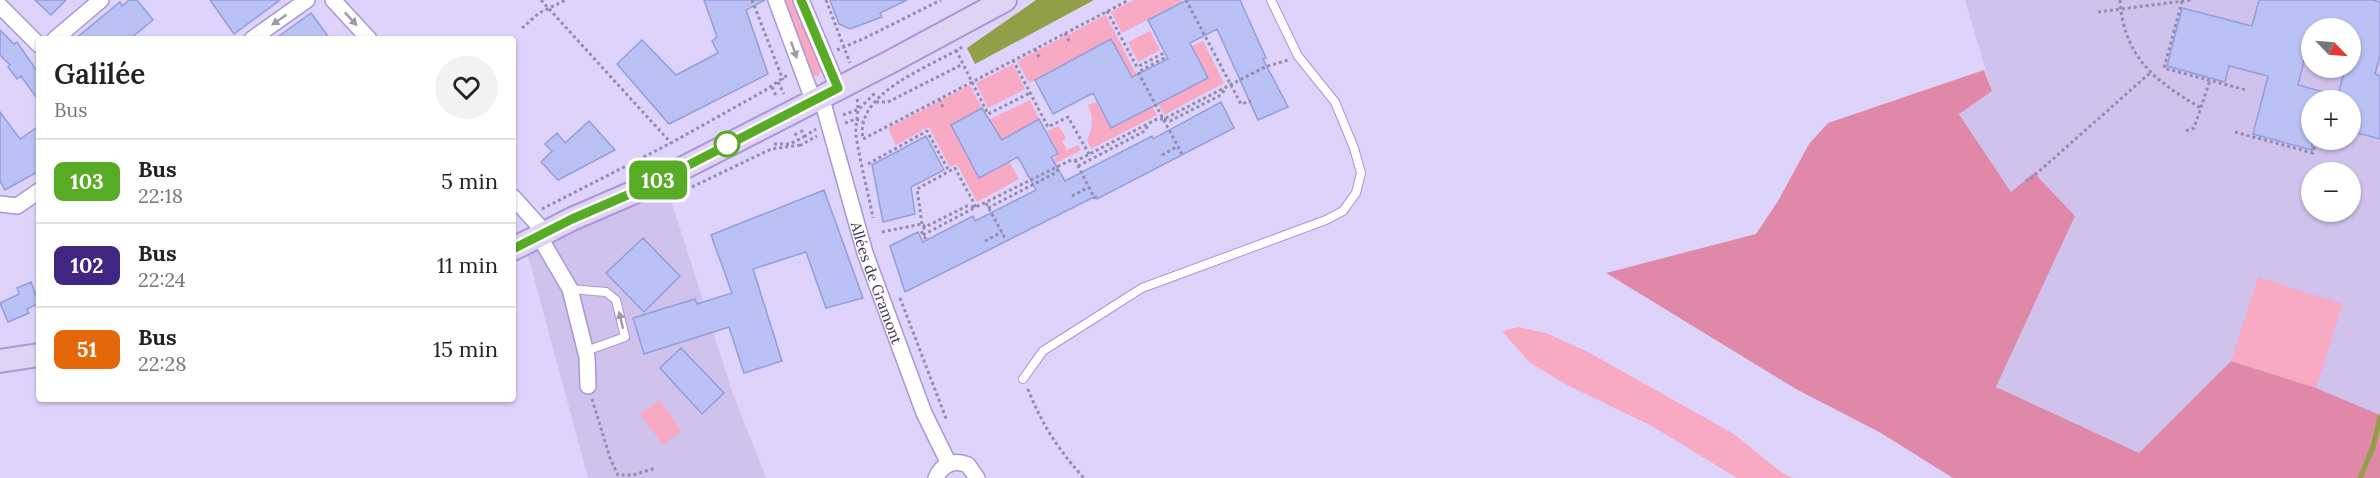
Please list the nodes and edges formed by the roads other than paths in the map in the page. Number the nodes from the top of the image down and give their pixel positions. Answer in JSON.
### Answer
{"nodes":[{"id":1,"x":101,"y":0,"type":"edge"},
{"id":2,"x":307,"y":0,"type":"edge"},
{"id":3,"x":333,"y":0,"type":"edge"},
{"id":4,"x":776,"y":0,"type":"edge"},
{"id":5,"x":801,"y":0,"type":"edge"},
{"id":6,"x":1005,"y":0,"type":"edge"},
{"id":7,"x":1271,"y":0,"type":"edge"},
{"id":8,"x":0,"y":6,"type":"edge"},
{"id":9,"x":59,"y":36,"type":"edge"},
{"id":10,"x":256,"y":36,"type":"edge"},
{"id":11,"x":366,"y":36,"type":"edge"},
{"id":12,"x":36,"y":42,"type":"edge"},
{"id":13,"x":831,"y":91,"type":"junction"},
{"id":14,"x":36,"y":192,"type":"edge"},
{"id":15,"x":516,"y":200,"type":"edge"},
{"id":16,"x":4,"y":205,"type":"edge"},
{"id":17,"x":541,"y":235,"type":"junction"},
{"id":18,"x":516,"y":248,"type":"edge"},
{"id":19,"x":570,"y":289,"type":"junction"},
{"id":20,"x":586,"y":351,"type":"junction"},
{"id":21,"x":36,"y":355,"type":"edge"},
{"id":22,"x":0,"y":361,"type":"edge"},
{"id":23,"x":1023,"y":379,"type":"road end"},
{"id":24,"x":588,"y":386,"type":"road end"},
{"id":25,"x":949,"y":464,"type":"junction"},
{"id":26,"x":936,"y":478,"type":"edge"},
{"id":27,"x":976,"y":478,"type":"edge"}],
"edges":[{"from":1,"to":9,"type":"street"},
{"from":2,"to":10,"type":"street","one_way":true},
{"from":3,"to":11,"type":"street","one_way":true},
{"from":4,"to":13,"type":"street","one_way":true},
{"from":5,"to":13,"type":"street"},
{"from":6,"to":13,"type":"main road"},
{"from":7,"to":23,"type":"lane"},
{"from":8,"to":12,"type":"street"},
{"from":13,"to":17,"type":"main road"},
{"from":13,"to":25,"type":"street","name":"Allées de Gramont"},
{"from":14,"to":16,"type":"street"},
{"from":15,"to":17,"type":"street"},
{"from":17,"to":18,"type":"main road"},
{"from":17,"to":19,"type":"street"},
{"from":19,"to":20,"type":"street"},
{"from":20,"to":19,"type":"lane","one_way":true},
{"from":20,"to":24,"type":"street"},
{"from":21,"to":22,"type":"main road"},
{"from":25,"to":26,"type":"street"},
{"from":25,"to":27,"type":"street"}]}
